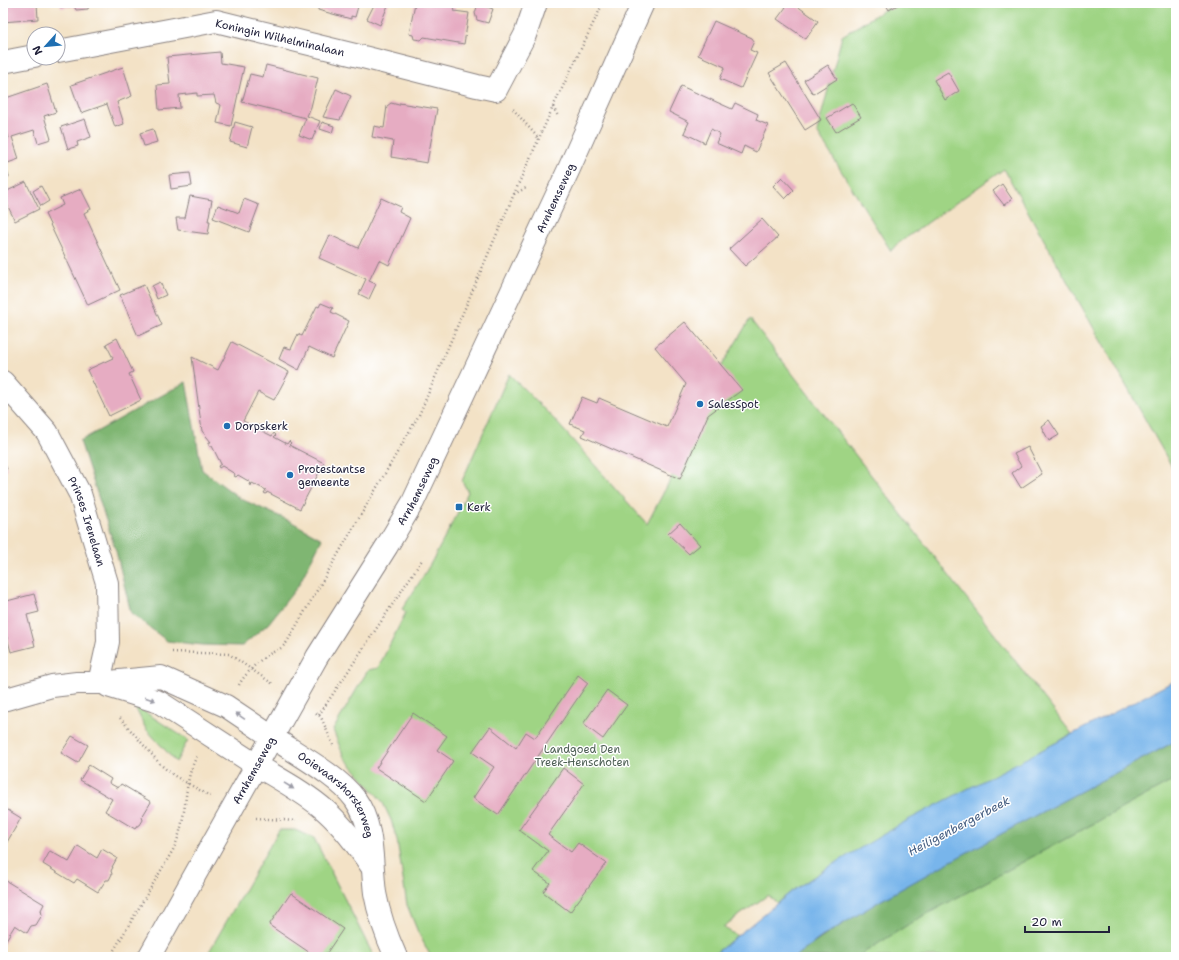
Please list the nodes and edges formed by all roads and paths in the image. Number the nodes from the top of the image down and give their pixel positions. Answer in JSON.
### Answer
{"nodes":[{"id":1,"x":536,"y":3,"type":"edge"},
{"id":2,"x":602,"y":3,"type":"edge"},
{"id":3,"x":643,"y":3,"type":"edge"},
{"id":4,"x":66,"y":50,"type":"edge"},
{"id":5,"x":26,"y":58,"type":"edge"},
{"id":6,"x":3,"y":62,"type":"edge"},
{"id":7,"x":486,"y":88,"type":"junction"},
{"id":8,"x":553,"y":107,"type":"junction"},
{"id":9,"x":558,"y":116,"type":"dead end"},
{"id":10,"x":539,"y":139,"type":"junction"},
{"id":11,"x":526,"y":188,"type":"dead end"},
{"id":12,"x":514,"y":194,"type":"junction"},
{"id":13,"x":3,"y":382,"type":"edge"},
{"id":14,"x":422,"y":560,"type":"dead end"},
{"id":15,"x":99,"y":683,"type":"junction"},
{"id":16,"x":3,"y":700,"type":"edge"},
{"id":17,"x":226,"y":706,"type":"junction"},
{"id":18,"x":319,"y":715,"type":"dead end"},
{"id":19,"x":209,"y":735,"type":"junction"},
{"id":20,"x":272,"y":737,"type":"junction"},
{"id":21,"x":256,"y":765,"type":"junction"},
{"id":22,"x":372,"y":868,"type":"junction"},
{"id":23,"x":110,"y":957,"type":"edge"},
{"id":24,"x":149,"y":957,"type":"edge"},
{"id":25,"x":396,"y":957,"type":"edge"}],
"edges":[{"from":1,"to":7,"type":"street"},
{"from":2,"to":8,"type":"path"},
{"from":3,"to":20,"type":"street","name":"Arnhemseweg"},
{"from":4,"to":7,"type":"street","name":"Koningin Wilhelminalaan"},
{"from":5,"to":6,"type":"street"},
{"from":7,"to":10,"type":"path"},
{"from":8,"to":9,"type":"path"},
{"from":8,"to":10,"type":"path"},
{"from":10,"to":12,"type":"path"},
{"from":11,"to":12,"type":"path"},
{"from":12,"to":17,"type":"path"},
{"from":13,"to":15,"type":"street","name":"Prinses Irenelaan"},
{"from":14,"to":18,"type":"path"},
{"from":15,"to":16,"type":"street"},
{"from":15,"to":17,"type":"street"},
{"from":15,"to":19,"type":"street","one_way":true},
{"from":20,"to":17,"type":"street","one_way":true},
{"from":19,"to":21,"type":"street"},
{"from":19,"to":23,"type":"path"},
{"from":20,"to":21,"type":"street","name":"Arnhemseweg"},
{"from":20,"to":22,"type":"street","name":"Ooievaarshorsterweg"},
{"from":21,"to":22,"type":"street","name":"Ooievaarshorsterweg","one_way":true},
{"from":21,"to":24,"type":"street","name":"Arnhemseweg"},
{"from":22,"to":25,"type":"street","name":"Ooievaarshorsterweg"}]}
